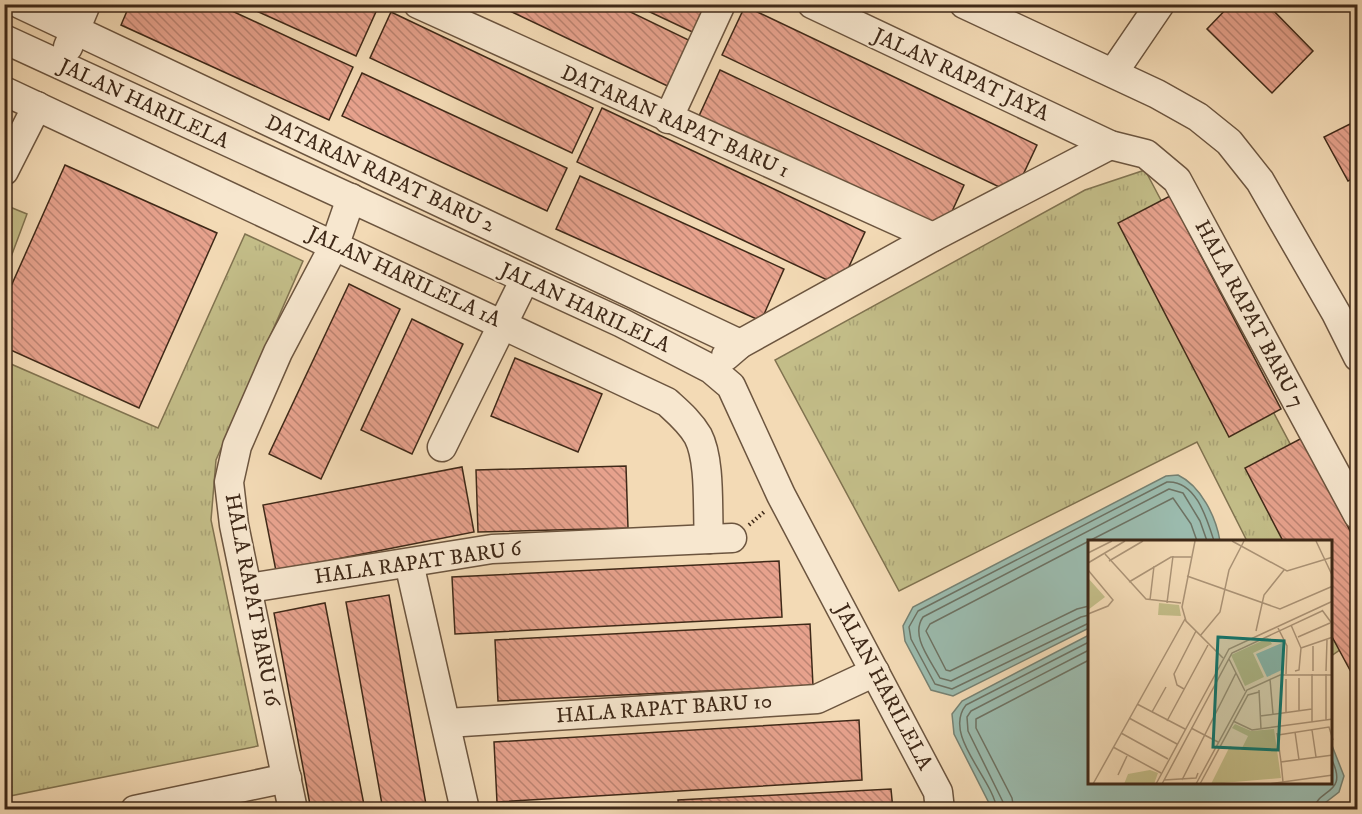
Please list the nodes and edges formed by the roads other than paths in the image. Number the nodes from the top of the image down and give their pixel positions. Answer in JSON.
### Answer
{"nodes":[{"id":1,"x":20,"y":4,"type":"edge"},
{"id":2,"x":418,"y":4,"type":"edge"},
{"id":3,"x":721,"y":4,"type":"edge"},
{"id":4,"x":812,"y":4,"type":"edge"},
{"id":5,"x":964,"y":4,"type":"edge"},
{"id":6,"x":1160,"y":4,"type":"edge"},
{"id":7,"x":81,"y":17,"type":"edge"},
{"id":8,"x":4,"y":39,"type":"edge"},
{"id":9,"x":60,"y":66,"type":"junction"},
{"id":10,"x":1113,"y":73,"type":"junction"},
{"id":11,"x":4,"y":91,"type":"edge"},
{"id":12,"x":37,"y":106,"type":"junction"},
{"id":13,"x":668,"y":119,"type":"junction"},
{"id":14,"x":1110,"y":145,"type":"junction"},
{"id":15,"x":4,"y":171,"type":"edge"},
{"id":16,"x":351,"y":198,"type":"junction"},
{"id":17,"x":933,"y":237,"type":"junction"},
{"id":18,"x":335,"y":244,"type":"junction"},
{"id":19,"x":525,"y":279,"type":"junction"},
{"id":20,"x":504,"y":324,"type":"junction"},
{"id":21,"x":740,"y":344,"type":"junction"},
{"id":22,"x":1358,"y":357,"type":"edge"},
{"id":23,"x":711,"y":369,"type":"junction"},
{"id":24,"x":442,"y":447,"type":"dead end"},
{"id":25,"x":1358,"y":515,"type":"edge"},
{"id":26,"x":721,"y":538,"type":"joint"},
{"id":27,"x":409,"y":563,"type":"junction"},
{"id":28,"x":249,"y":588,"type":"junction"},
{"id":29,"x":875,"y":672,"type":"junction"},
{"id":30,"x":447,"y":723,"type":"junction"},
{"id":31,"x":287,"y":778,"type":"junction"},
{"id":32,"x":194,"y":804,"type":"edge"},
{"id":33,"x":135,"y":810,"type":"edge"},
{"id":34,"x":293,"y":810,"type":"edge"},
{"id":35,"x":465,"y":810,"type":"edge"},
{"id":36,"x":940,"y":810,"type":"edge"}],
"edges":[{"from":1,"to":7,"type":"street","name":"DATARAN RAPAT BARU 2"},
{"from":2,"to":13,"type":"street","name":"DATARAN RAPAT BARU 1"},
{"from":3,"to":13,"type":"street"},
{"from":4,"to":14,"type":"street","name":"JALAN RAPAT JAYA"},
{"from":5,"to":10,"type":"street"},
{"from":6,"to":10,"type":"street"},
{"from":7,"to":9,"type":"street"},
{"from":7,"to":21,"type":"street","name":"DATARAN RAPAT BARU 2"},
{"from":8,"to":9,"type":"street","name":"JALAN HARILELA"},
{"from":9,"to":16,"type":"street","name":"JALAN HARILELA"},
{"from":10,"to":22,"type":"street"},
{"from":11,"to":12,"type":"street","name":"JALAN HARILELA 1A"},
{"from":12,"to":15,"type":"street"},
{"from":12,"to":18,"type":"street","name":"JALAN HARILELA 1A"},
{"from":13,"to":17,"type":"street","name":"DATARAN RAPAT BARU 1"},
{"from":14,"to":17,"type":"street"},
{"from":14,"to":25,"type":"street","name":"HALA RAPAT BARU 7"},
{"from":16,"to":18,"type":"street","name":"HALA RAPAT BARU 16"},
{"from":16,"to":19,"type":"street","name":"JALAN HARILELA"},
{"from":17,"to":21,"type":"street"},
{"from":18,"to":20,"type":"street","name":"JALAN HARILELA 1A"},
{"from":18,"to":28,"type":"street","name":"HALA RAPAT BARU 16"},
{"from":19,"to":20,"type":"street"},
{"from":19,"to":23,"type":"street","name":"JALAN HARILELA"},
{"from":20,"to":24,"type":"street"},
{"from":20,"to":26,"type":"street","name":"JALAN HARILELA 1A"},
{"from":21,"to":23,"type":"street"},
{"from":23,"to":29,"type":"street","name":"JALAN HARILELA"},
{"from":26,"to":27,"type":"street","name":"HALA RAPAT BARU 6"},
{"from":27,"to":28,"type":"street","name":"HALA RAPAT BARU 6"},
{"from":27,"to":30,"type":"street"},
{"from":28,"to":31,"type":"street","name":"HALA RAPAT BARU 16"},
{"from":29,"to":30,"type":"street","name":"HALA RAPAT BARU 10"},
{"from":29,"to":36,"type":"street","name":"JALAN HARILELA"},
{"from":30,"to":35,"type":"street"},
{"from":31,"to":32,"type":"street"},
{"from":31,"to":34,"type":"street","name":"HALA RAPAT BARU 16"},
{"from":32,"to":33,"type":"street"}]}
